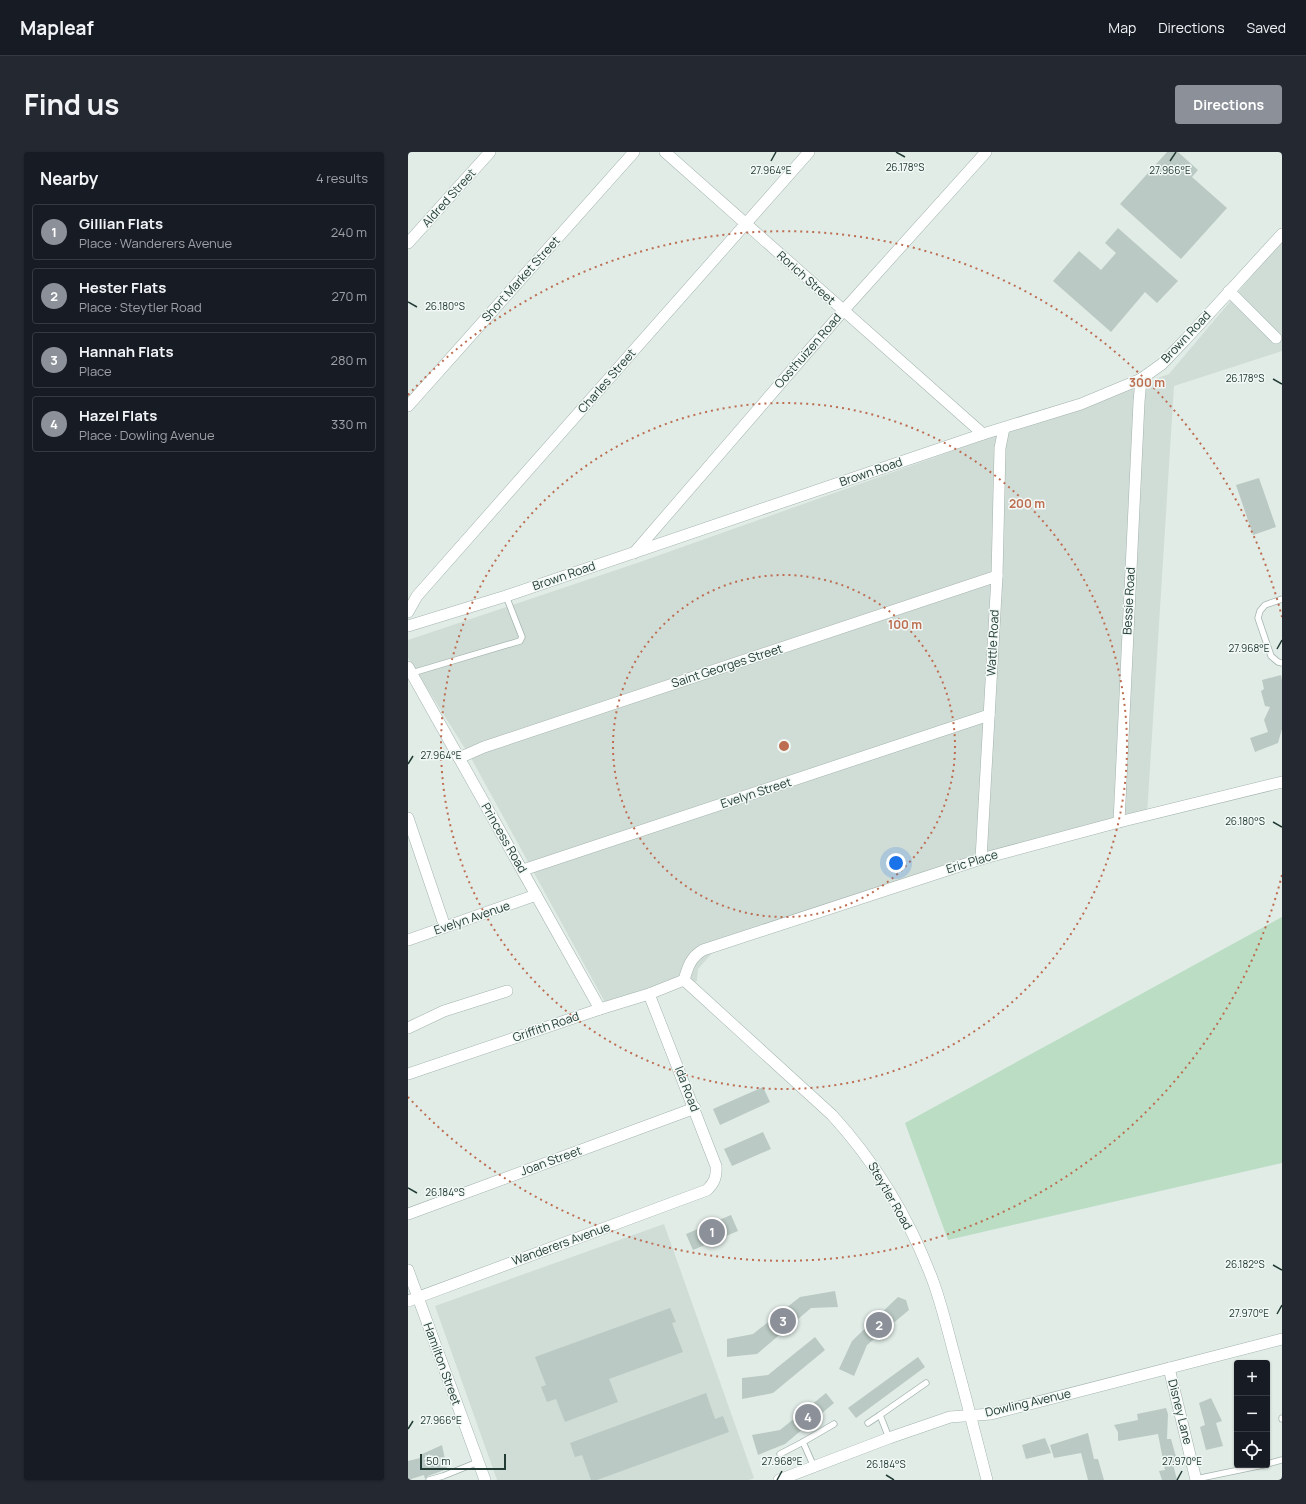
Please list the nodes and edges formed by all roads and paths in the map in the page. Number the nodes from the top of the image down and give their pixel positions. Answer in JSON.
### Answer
{"nodes":[{"id":1,"x":490,"y":152,"type":"edge"},
{"id":2,"x":634,"y":152,"type":"edge"},
{"id":3,"x":666,"y":152,"type":"edge"},
{"id":4,"x":810,"y":152,"type":"edge"},
{"id":5,"x":986,"y":152,"type":"edge"},
{"id":6,"x":746,"y":224,"type":"junction"},
{"id":7,"x":1282,"y":234,"type":"edge"},
{"id":8,"x":408,"y":243,"type":"edge"},
{"id":9,"x":1229,"y":291,"type":"junction"},
{"id":10,"x":843,"y":311,"type":"junction"},
{"id":11,"x":1276,"y":338,"type":"dead end"},
{"id":12,"x":1141,"y":379,"type":"junction"},
{"id":13,"x":408,"y":406,"type":"edge"},
{"id":14,"x":1004,"y":428,"type":"junction"},
{"id":15,"x":983,"y":434,"type":"junction"},
{"id":16,"x":634,"y":553,"type":"junction"},
{"id":17,"x":997,"y":576,"type":"junction"},
{"id":18,"x":506,"y":596,"type":"junction"},
{"id":19,"x":1282,"y":599,"type":"edge"},
{"id":20,"x":408,"y":612,"type":"edge"},
{"id":21,"x":408,"y":626,"type":"edge"},
{"id":22,"x":1282,"y":663,"type":"edge"},
{"id":23,"x":410,"y":670,"type":"edge"},
{"id":24,"x":989,"y":715,"type":"junction"},
{"id":25,"x":459,"y":758,"type":"junction"},
{"id":26,"x":1282,"y":782,"type":"edge"},
{"id":27,"x":408,"y":818,"type":"edge"},
{"id":28,"x":1119,"y":822,"type":"junction"},
{"id":29,"x":981,"y":859,"type":"junction"},
{"id":30,"x":523,"y":870,"type":"junction"},
{"id":31,"x":536,"y":895,"type":"junction"},
{"id":32,"x":445,"y":927,"type":"junction"},
{"id":33,"x":408,"y":940,"type":"edge"},
{"id":34,"x":684,"y":980,"type":"junction"},
{"id":35,"x":507,"y":991,"type":"dead end"},
{"id":36,"x":649,"y":994,"type":"junction"},
{"id":37,"x":600,"y":1009,"type":"junction"},
{"id":38,"x":408,"y":1028,"type":"edge"},
{"id":39,"x":408,"y":1074,"type":"edge"},
{"id":40,"x":695,"y":1108,"type":"junction"},
{"id":41,"x":712,"y":1185,"type":"joint"},
{"id":42,"x":408,"y":1214,"type":"edge"},
{"id":43,"x":408,"y":1270,"type":"edge"},
{"id":44,"x":413,"y":1299,"type":"edge"},
{"id":45,"x":1282,"y":1339,"type":"edge"},
{"id":46,"x":1169,"y":1368,"type":"junction"},
{"id":47,"x":926,"y":1383,"type":"dead end"},
{"id":48,"x":880,"y":1415,"type":"junction"},
{"id":49,"x":970,"y":1416,"type":"junction"},
{"id":50,"x":868,"y":1423,"type":"dead end"},
{"id":51,"x":834,"y":1424,"type":"dead end"},
{"id":52,"x":889,"y":1438,"type":"junction"},
{"id":53,"x":803,"y":1442,"type":"junction"},
{"id":54,"x":780,"y":1454,"type":"dead end"},
{"id":55,"x":1282,"y":1460,"type":"edge"},
{"id":56,"x":478,"y":1462,"type":"junction"},
{"id":57,"x":1270,"y":1463,"type":"edge"},
{"id":58,"x":814,"y":1467,"type":"junction"},
{"id":59,"x":1249,"y":1468,"type":"edge"},
{"id":60,"x":1196,"y":1479,"type":"edge"},
{"id":61,"x":429,"y":1480,"type":"edge"},
{"id":62,"x":485,"y":1480,"type":"edge"},
{"id":63,"x":779,"y":1480,"type":"edge"},
{"id":64,"x":987,"y":1480,"type":"edge"}],
"edges":[{"from":1,"to":8,"type":"street","name":"Aldred Street"},
{"from":2,"to":13,"type":"street","name":"Short Market Street"},
{"from":3,"to":6,"type":"street","name":"Rorich Street"},
{"from":4,"to":6,"type":"street","name":"Charles Street"},
{"from":5,"to":10,"type":"street","name":"Oosthuizen Road"},
{"from":6,"to":10,"type":"street","name":"Rorich Street"},
{"from":6,"to":20,"type":"street","name":"Charles Street"},
{"from":7,"to":9,"type":"street","name":"Brown Road"},
{"from":9,"to":11,"type":"street"},
{"from":9,"to":12,"type":"street","name":"Brown Road"},
{"from":10,"to":15,"type":"street","name":"Rorich Street"},
{"from":10,"to":16,"type":"street","name":"Oosthuizen Road"},
{"from":12,"to":14,"type":"street","name":"Brown Road"},
{"from":12,"to":28,"type":"street","name":"Bessie Road"},
{"from":14,"to":15,"type":"street","name":"Brown Road"},
{"from":14,"to":17,"type":"street","name":"Wattle Road"},
{"from":15,"to":16,"type":"street","name":"Brown Road"},
{"from":16,"to":18,"type":"street","name":"Brown Road"},
{"from":17,"to":24,"type":"street","name":"Wattle Road"},
{"from":17,"to":25,"type":"street","name":"Saint Georges Street"},
{"from":18,"to":21,"type":"street","name":"Brown Road"},
{"from":18,"to":23,"type":"lane"},
{"from":19,"to":22,"type":"lane"},
{"from":23,"to":25,"type":"street","name":"Princess Road"},
{"from":24,"to":29,"type":"street","name":"Wattle Road"},
{"from":24,"to":30,"type":"street","name":"Evelyn Street"},
{"from":25,"to":30,"type":"street","name":"Princess Road"},
{"from":26,"to":28,"type":"street","name":"Eric Place"},
{"from":27,"to":32,"type":"street"},
{"from":28,"to":29,"type":"street","name":"Eric Place"},
{"from":29,"to":34,"type":"street","name":"Eric Place"},
{"from":30,"to":31,"type":"street","name":"Princess Road"},
{"from":31,"to":32,"type":"street","name":"Evelyn Avenue"},
{"from":31,"to":37,"type":"street","name":"Princess Road"},
{"from":32,"to":33,"type":"street","name":"Evelyn Avenue"},
{"from":34,"to":36,"type":"street","name":"Griffith Road"},
{"from":34,"to":49,"type":"street","name":"Steytler Road"},
{"from":35,"to":38,"type":"street"},
{"from":36,"to":37,"type":"street","name":"Griffith Road"},
{"from":36,"to":40,"type":"street","name":"Ida Road"},
{"from":37,"to":39,"type":"street","name":"Griffith Road"},
{"from":40,"to":41,"type":"street","name":"Ida Road"},
{"from":40,"to":42,"type":"street","name":"Joan Street"},
{"from":41,"to":44,"type":"street","name":"Wanderers Avenue"},
{"from":43,"to":44,"type":"street","name":"Hamilton Street"},
{"from":44,"to":56,"type":"street","name":"Hamilton Street"},
{"from":45,"to":46,"type":"street","name":"Dowling Avenue"},
{"from":46,"to":49,"type":"street","name":"Dowling Avenue"},
{"from":46,"to":60,"type":"street","name":"Disney Lane"},
{"from":47,"to":48,"type":"lane"},
{"from":48,"to":50,"type":"lane"},
{"from":48,"to":52,"type":"lane"},
{"from":49,"to":52,"type":"street","name":"Dowling Avenue"},
{"from":49,"to":64,"type":"street","name":"Steytler Road"},
{"from":51,"to":53,"type":"lane"},
{"from":52,"to":58,"type":"street","name":"Dowling Avenue"},
{"from":53,"to":54,"type":"lane"},
{"from":53,"to":58,"type":"lane"},
{"from":55,"to":57,"type":"lane"},
{"from":56,"to":61,"type":"lane"},
{"from":56,"to":62,"type":"street","name":"Hamilton Street"},
{"from":58,"to":63,"type":"street","name":"Dowling Avenue"},
{"from":59,"to":60,"type":"lane"}]}
